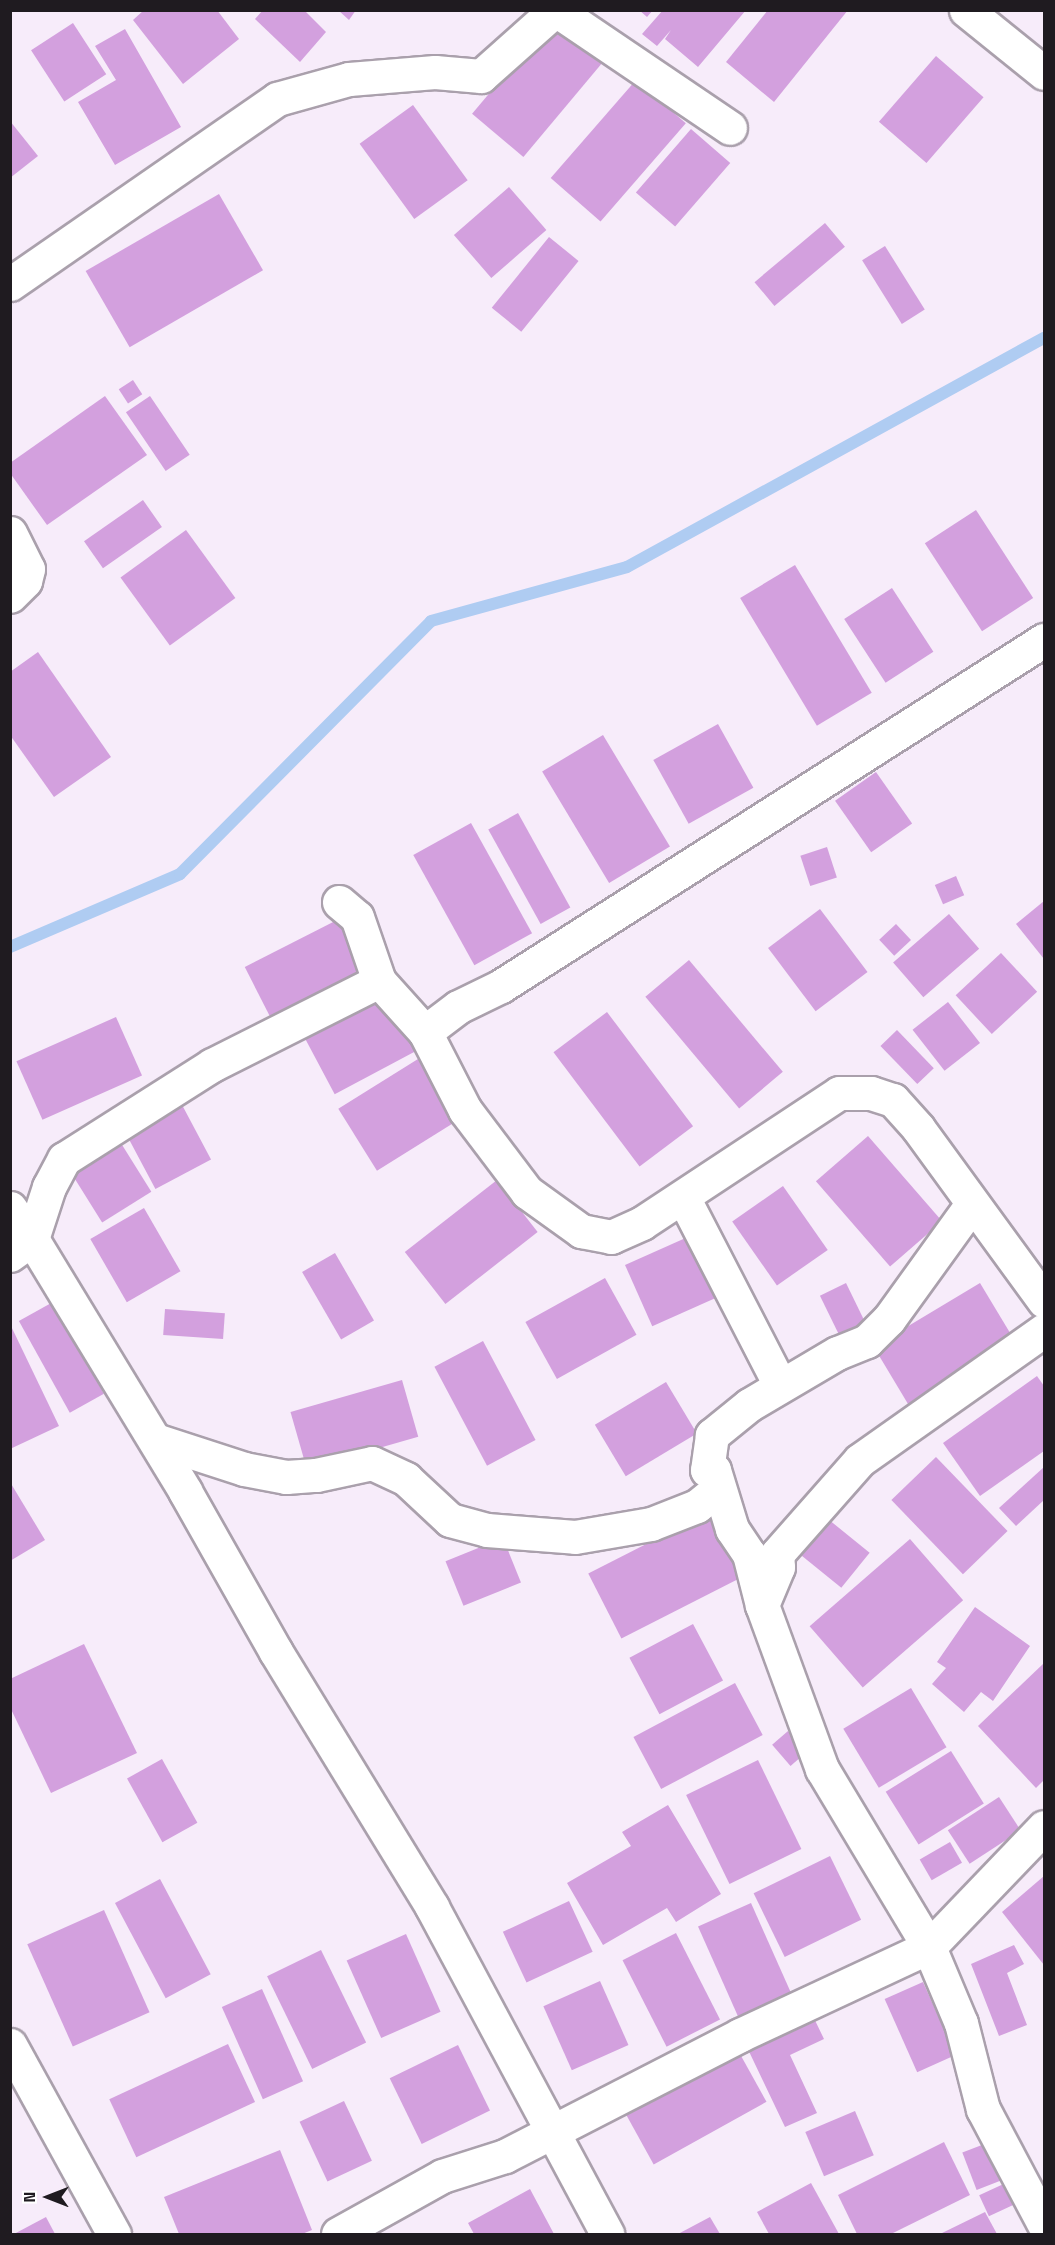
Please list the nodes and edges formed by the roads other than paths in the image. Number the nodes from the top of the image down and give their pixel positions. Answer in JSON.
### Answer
{"nodes":[{"id":1,"x":555,"y":10,"type":"edge"},
{"id":2,"x":966,"y":10,"type":"edge"},
{"id":3,"x":1044,"y":73,"type":"edge"},
{"id":4,"x":730,"y":128,"type":"dead end"},
{"id":5,"x":10,"y":284,"type":"edge"},
{"id":6,"x":10,"y":533,"type":"edge"},
{"id":7,"x":10,"y":596,"type":"edge"},
{"id":8,"x":1044,"y":640,"type":"edge"},
{"id":9,"x":339,"y":902,"type":"dead end"},
{"id":10,"x":379,"y":981,"type":"junction"},
{"id":11,"x":425,"y":1032,"type":"junction"},
{"id":12,"x":682,"y":1197,"type":"junction"},
{"id":13,"x":972,"y":1204,"type":"junction"},
{"id":14,"x":10,"y":1208,"type":"edge"},
{"id":15,"x":21,"y":1247,"type":"edge"},
{"id":16,"x":1044,"y":1301,"type":"edge"},
{"id":17,"x":1044,"y":1330,"type":"edge"},
{"id":18,"x":780,"y":1385,"type":"junction"},
{"id":19,"x":154,"y":1440,"type":"junction"},
{"id":20,"x":719,"y":1488,"type":"junction"},
{"id":21,"x":762,"y":1605,"type":"junction"},
{"id":22,"x":1044,"y":1827,"type":"edge"},
{"id":23,"x":929,"y":1947,"type":"junction"},
{"id":24,"x":10,"y":2045,"type":"edge"},
{"id":25,"x":551,"y":2130,"type":"junction"},
{"id":26,"x":1044,"y":2224,"type":"edge"},
{"id":27,"x":114,"y":2235,"type":"edge"},
{"id":28,"x":338,"y":2235,"type":"edge"},
{"id":29,"x":606,"y":2235,"type":"edge"}],
"edges":[{"from":1,"to":4,"type":"street"},
{"from":1,"to":5,"type":"street"},
{"from":2,"to":3,"type":"street"},
{"from":6,"to":7,"type":"street"},
{"from":8,"to":11,"type":"street"},
{"from":9,"to":10,"type":"street"},
{"from":10,"to":11,"type":"street"},
{"from":10,"to":15,"type":"street"},
{"from":11,"to":12,"type":"street"},
{"from":12,"to":13,"type":"street"},
{"from":12,"to":18,"type":"street"},
{"from":13,"to":16,"type":"street"},
{"from":13,"to":18,"type":"street"},
{"from":14,"to":15,"type":"street"},
{"from":15,"to":19,"type":"street"},
{"from":17,"to":21,"type":"street"},
{"from":18,"to":20,"type":"street"},
{"from":19,"to":20,"type":"street"},
{"from":19,"to":25,"type":"street"},
{"from":20,"to":21,"type":"street"},
{"from":21,"to":23,"type":"street"},
{"from":22,"to":23,"type":"street"},
{"from":23,"to":25,"type":"street"},
{"from":23,"to":26,"type":"street"},
{"from":24,"to":27,"type":"street"},
{"from":25,"to":28,"type":"street"},
{"from":25,"to":29,"type":"street"}]}
